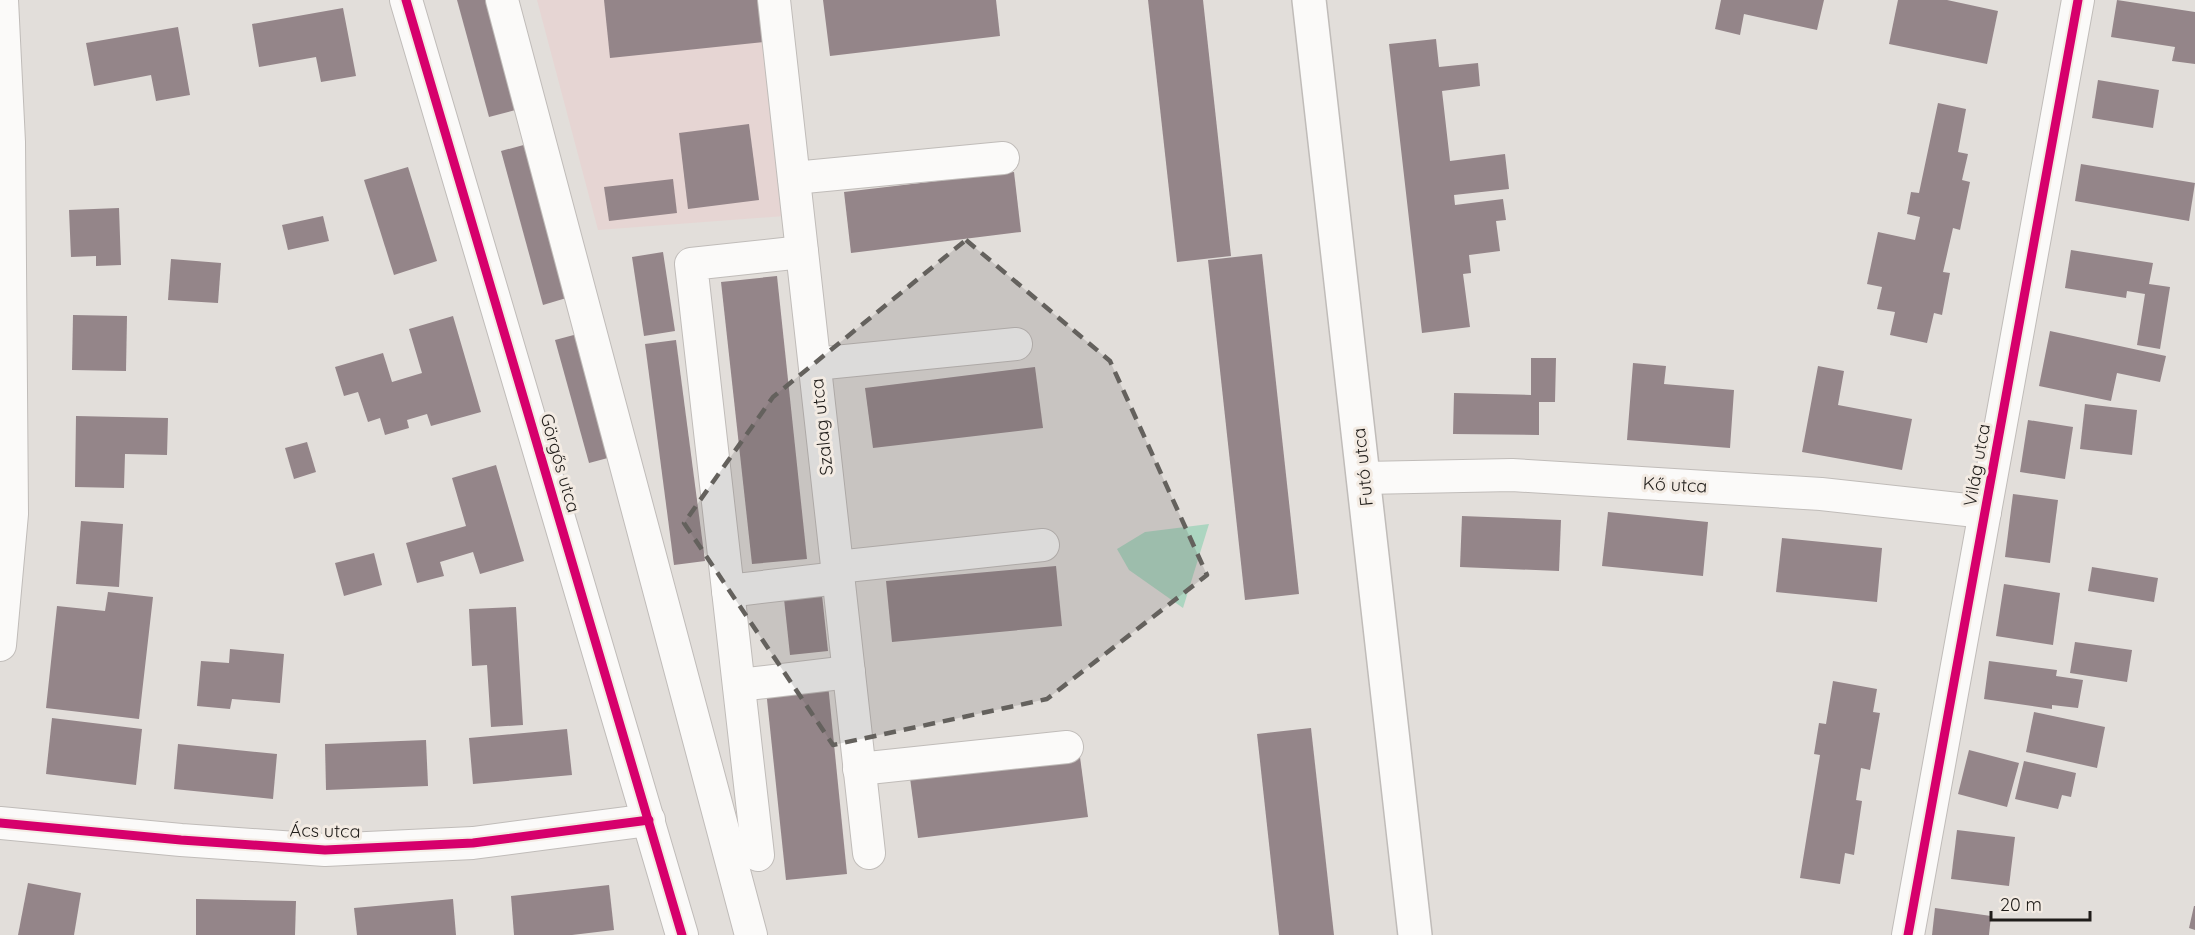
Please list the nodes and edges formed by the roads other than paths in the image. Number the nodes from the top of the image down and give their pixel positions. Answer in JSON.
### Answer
{"nodes":[{"id":1,"x":2,"y":0,"type":"edge"},
{"id":2,"x":406,"y":0,"type":"edge"},
{"id":3,"x":502,"y":0,"type":"edge"},
{"id":4,"x":774,"y":0,"type":"edge"},
{"id":5,"x":1309,"y":0,"type":"edge"},
{"id":6,"x":2078,"y":0,"type":"edge"},
{"id":7,"x":1003,"y":158,"type":"dead end"},
{"id":8,"x":794,"y":178,"type":"junction"},
{"id":9,"x":802,"y":252,"type":"junction"},
{"id":10,"x":1016,"y":344,"type":"dead end"},
{"id":11,"x":815,"y":364,"type":"junction"},
{"id":12,"x":1364,"y":478,"type":"junction"},
{"id":13,"x":1985,"y":512,"type":"junction"},
{"id":14,"x":1043,"y":545,"type":"dead end"},
{"id":15,"x":838,"y":572,"type":"junction"},
{"id":16,"x":728,"y":591,"type":"junction"},
{"id":17,"x":0,"y":645,"type":"edge"},
{"id":18,"x":849,"y":672,"type":"junction"},
{"id":19,"x":739,"y":685,"type":"junction"},
{"id":20,"x":1067,"y":747,"type":"dead end"},
{"id":21,"x":859,"y":769,"type":"junction"},
{"id":22,"x":649,"y":820,"type":"junction"},
{"id":23,"x":0,"y":823,"type":"edge"},
{"id":24,"x":869,"y":853,"type":"dead end"},
{"id":25,"x":758,"y":855,"type":"dead end"},
{"id":26,"x":682,"y":935,"type":"edge"},
{"id":27,"x":751,"y":935,"type":"edge"},
{"id":28,"x":1415,"y":935,"type":"edge"},
{"id":29,"x":1908,"y":935,"type":"edge"}],
"edges":[{"from":1,"to":17,"type":"street"},
{"from":2,"to":22,"type":"street","name":"Görgős utca"},
{"from":3,"to":27,"type":"street"},
{"from":4,"to":8,"type":"street","name":"Szalag utca"},
{"from":5,"to":12,"type":"main road","name":"Futó utca"},
{"from":6,"to":13,"type":"street","name":"Világ utca"},
{"from":7,"to":8,"type":"street"},
{"from":8,"to":9,"type":"street","name":"Szalag utca"},
{"from":9,"to":11,"type":"street","name":"Szalag utca"},
{"from":9,"to":16,"type":"street"},
{"from":10,"to":11,"type":"street"},
{"from":11,"to":15,"type":"street","name":"Szalag utca"},
{"from":12,"to":13,"type":"street","name":"Kő utca"},
{"from":12,"to":28,"type":"main road","name":"Futó utca"},
{"from":13,"to":29,"type":"street","name":"Világ utca"},
{"from":14,"to":15,"type":"street"},
{"from":15,"to":16,"type":"street"},
{"from":15,"to":18,"type":"street","name":"Szalag utca"},
{"from":16,"to":19,"type":"street"},
{"from":18,"to":19,"type":"street"},
{"from":18,"to":21,"type":"street","name":"Szalag utca"},
{"from":19,"to":25,"type":"street"},
{"from":20,"to":21,"type":"street"},
{"from":21,"to":24,"type":"street","name":"Szalag utca"},
{"from":22,"to":23,"type":"street","name":"Ács utca"},
{"from":22,"to":26,"type":"street","name":"Görgős utca"}]}
